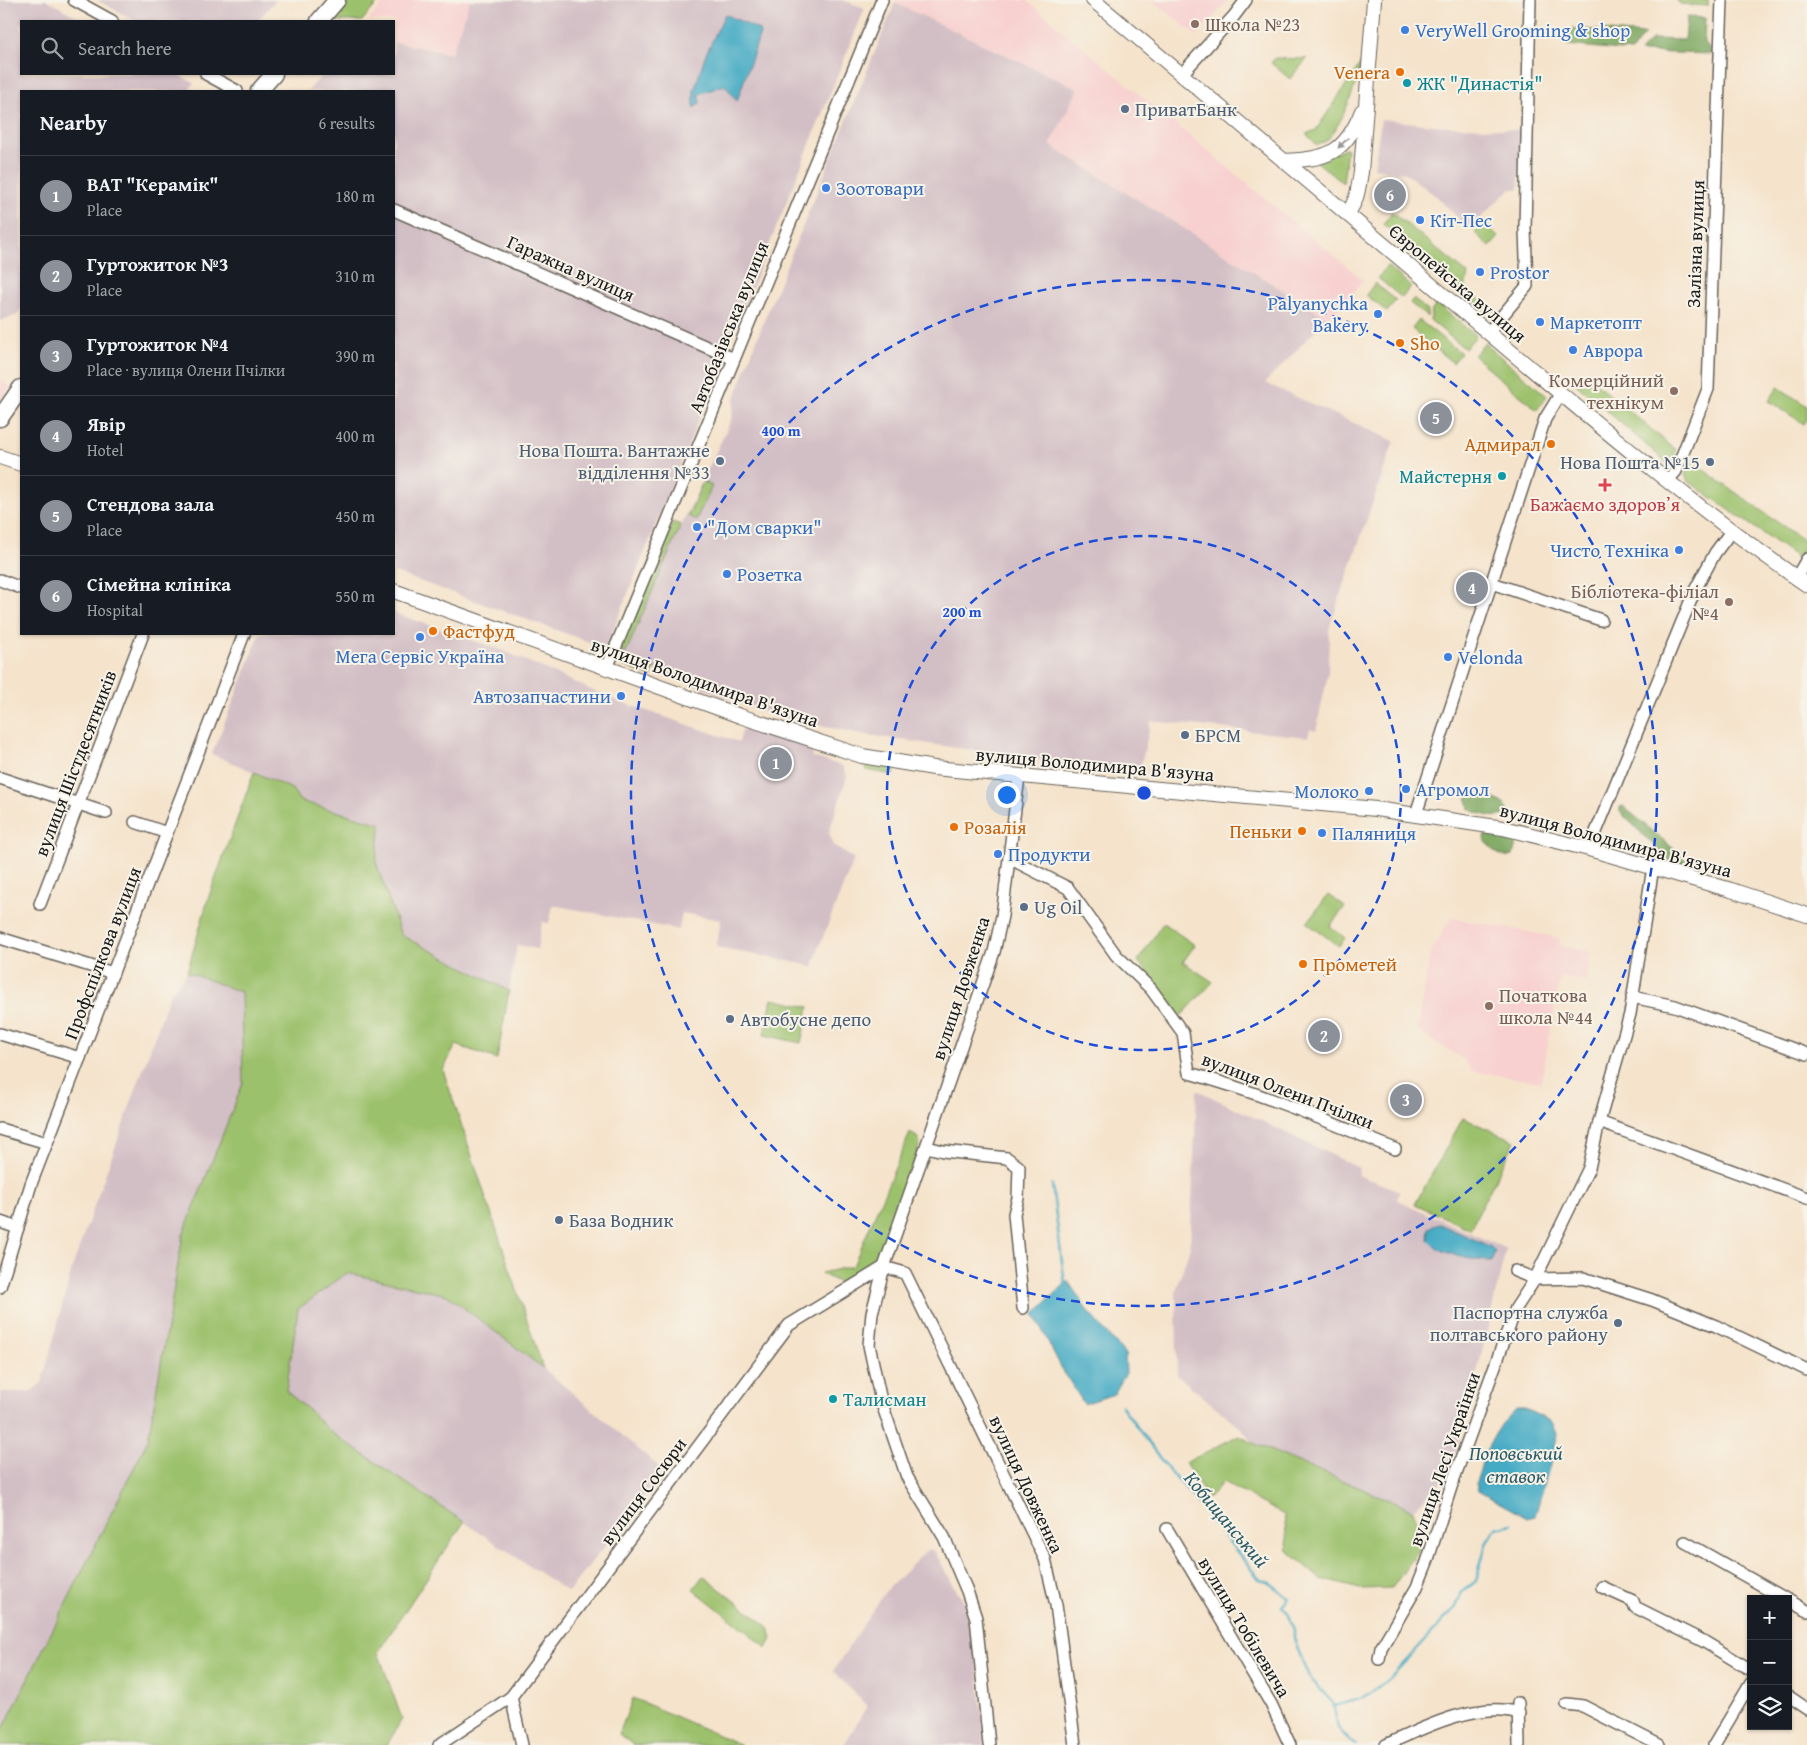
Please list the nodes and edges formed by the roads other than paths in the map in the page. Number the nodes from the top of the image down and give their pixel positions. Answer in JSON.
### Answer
{"nodes":[{"id":1,"x":74,"y":0,"type":"edge"},
{"id":2,"x":337,"y":0,"type":"edge"},
{"id":3,"x":882,"y":0,"type":"edge"},
{"id":4,"x":1093,"y":0,"type":"edge"},
{"id":5,"x":1246,"y":0,"type":"edge"},
{"id":6,"x":1374,"y":0,"type":"edge"},
{"id":7,"x":1530,"y":0,"type":"edge"},
{"id":8,"x":1722,"y":0,"type":"edge"},
{"id":9,"x":110,"y":20,"type":"edge"},
{"id":10,"x":320,"y":20,"type":"edge"},
{"id":11,"x":208,"y":75,"type":"edge"},
{"id":12,"x":273,"y":75,"type":"edge"},
{"id":13,"x":1181,"y":75,"type":"junction"},
{"id":14,"x":235,"y":90,"type":"edge"},
{"id":15,"x":260,"y":90,"type":"edge"},
{"id":16,"x":1366,"y":101,"type":"junction"},
{"id":17,"x":1284,"y":161,"type":"junction"},
{"id":18,"x":395,"y":210,"type":"edge"},
{"id":19,"x":1347,"y":214,"type":"junction"},
{"id":20,"x":1488,"y":333,"type":"junction"},
{"id":21,"x":734,"y":359,"type":"junction"},
{"id":22,"x":20,"y":389,"type":"edge"},
{"id":23,"x":1561,"y":393,"type":"junction"},
{"id":24,"x":0,"y":418,"type":"edge"},
{"id":25,"x":0,"y":457,"type":"edge"},
{"id":26,"x":20,"y":464,"type":"edge"},
{"id":27,"x":1668,"y":480,"type":"junction"},
{"id":28,"x":1732,"y":530,"type":"junction"},
{"id":29,"x":1807,"y":559,"type":"edge"},
{"id":30,"x":0,"y":580,"type":"edge"},
{"id":31,"x":1801,"y":582,"type":"edge"},
{"id":32,"x":1492,"y":583,"type":"junction"},
{"id":33,"x":20,"y":588,"type":"edge"},
{"id":34,"x":395,"y":591,"type":"edge"},
{"id":35,"x":1601,"y":620,"type":"dead end"},
{"id":36,"x":143,"y":635,"type":"edge"},
{"id":37,"x":244,"y":635,"type":"edge"},
{"id":38,"x":607,"y":668,"type":"junction"},
{"id":39,"x":1019,"y":776,"type":"junction"},
{"id":40,"x":0,"y":778,"type":"edge"},
{"id":41,"x":78,"y":804,"type":"junction"},
{"id":42,"x":106,"y":813,"type":"dead end"},
{"id":43,"x":1416,"y":814,"type":"junction"},
{"id":44,"x":135,"y":822,"type":"dead end"},
{"id":45,"x":167,"y":833,"type":"junction"},
{"id":46,"x":1589,"y":849,"type":"junction"},
{"id":47,"x":1009,"y":858,"type":"junction"},
{"id":48,"x":1653,"y":867,"type":"junction"},
{"id":49,"x":40,"y":904,"type":"dead end"},
{"id":50,"x":1807,"y":915,"type":"edge"},
{"id":51,"x":0,"y":938,"type":"edge"},
{"id":52,"x":113,"y":973,"type":"junction"},
{"id":53,"x":1632,"y":998,"type":"junction"},
{"id":54,"x":0,"y":1034,"type":"edge"},
{"id":55,"x":1807,"y":1054,"type":"edge"},
{"id":56,"x":80,"y":1058,"type":"junction"},
{"id":57,"x":1599,"y":1122,"type":"junction"},
{"id":58,"x":0,"y":1129,"type":"edge"},
{"id":59,"x":47,"y":1143,"type":"junction"},
{"id":60,"x":927,"y":1147,"type":"junction"},
{"id":61,"x":1395,"y":1149,"type":"dead end"},
{"id":62,"x":1807,"y":1198,"type":"edge"},
{"id":63,"x":0,"y":1222,"type":"edge"},
{"id":64,"x":18,"y":1228,"type":"junction"},
{"id":65,"x":884,"y":1267,"type":"junction"},
{"id":66,"x":1515,"y":1271,"type":"dead end"},
{"id":67,"x":1535,"y":1279,"type":"junction"},
{"id":68,"x":0,"y":1286,"type":"edge"},
{"id":69,"x":1023,"y":1308,"type":"dead end"},
{"id":70,"x":1807,"y":1370,"type":"edge"},
{"id":71,"x":1167,"y":1528,"type":"dead end"},
{"id":72,"x":1684,"y":1542,"type":"dead end"},
{"id":73,"x":1602,"y":1587,"type":"dead end"},
{"id":74,"x":1780,"y":1595,"type":"edge"},
{"id":75,"x":1792,"y":1602,"type":"edge"},
{"id":76,"x":1807,"y":1611,"type":"edge"},
{"id":77,"x":1379,"y":1659,"type":"dead end"},
{"id":78,"x":1747,"y":1668,"type":"edge"},
{"id":79,"x":1750,"y":1685,"type":"edge"},
{"id":80,"x":511,"y":1697,"type":"junction"},
{"id":81,"x":1792,"y":1699,"type":"edge"},
{"id":82,"x":1567,"y":1704,"type":"dead end"},
{"id":83,"x":1807,"y":1709,"type":"edge"},
{"id":84,"x":439,"y":1745,"type":"edge"},
{"id":85,"x":522,"y":1745,"type":"edge"},
{"id":86,"x":989,"y":1745,"type":"edge"},
{"id":87,"x":1075,"y":1745,"type":"edge"},
{"id":88,"x":1290,"y":1745,"type":"edge"},
{"id":89,"x":1386,"y":1745,"type":"edge"},
{"id":90,"x":1519,"y":1745,"type":"edge"},
{"id":91,"x":1659,"y":1745,"type":"edge"},
{"id":92,"x":1714,"y":1745,"type":"edge"}],
"edges":[{"from":1,"to":9,"type":"street"},
{"from":2,"to":10,"type":"highway"},
{"from":3,"to":21,"type":"street","name":"Автобазівська вулиця"},
{"from":4,"to":13,"type":"main road","name":"Європейська вулиця"},
{"from":5,"to":13,"type":"street"},
{"from":6,"to":16,"type":"main road"},
{"from":7,"to":20,"type":"street"},
{"from":8,"to":27,"type":"street","name":"Залізна вулиця"},
{"from":11,"to":14,"type":"street"},
{"from":12,"to":15,"type":"highway"},
{"from":13,"to":17,"type":"main road","name":"Європейська вулиця"},
{"from":16,"to":17,"type":"main road","one_way":true},
{"from":16,"to":19,"type":"main road"},
{"from":17,"to":19,"type":"main road","name":"Європейська вулиця"},
{"from":18,"to":21,"type":"street","name":"Гаражна вулиця"},
{"from":19,"to":20,"type":"main road","name":"Європейська вулиця"},
{"from":20,"to":23,"type":"main road","name":"Європейська вулиця"},
{"from":21,"to":38,"type":"street","name":"Автобазівська вулиця"},
{"from":22,"to":24,"type":"highway"},
{"from":23,"to":27,"type":"main road","name":"Європейська вулиця"},
{"from":23,"to":32,"type":"street"},
{"from":25,"to":26,"type":"main road"},
{"from":27,"to":28,"type":"main road","name":"Європейська вулиця"},
{"from":28,"to":31,"type":"main road","name":"Європейська вулиця"},
{"from":28,"to":46,"type":"street"},
{"from":29,"to":31,"type":"street"},
{"from":30,"to":33,"type":"street"},
{"from":32,"to":35,"type":"street"},
{"from":32,"to":43,"type":"street"},
{"from":34,"to":38,"type":"main road","name":"вулиця Володимира В'язуна"},
{"from":36,"to":41,"type":"street","name":"вулиця Шістдесятників"},
{"from":37,"to":45,"type":"street","name":"Профспілкова вулиця"},
{"from":38,"to":39,"type":"main road","name":"вулиця Володимира В'язуна"},
{"from":39,"to":43,"type":"main road","name":"вулиця Володимира В'язуна"},
{"from":39,"to":47,"type":"street","name":"вулиця Довженка"},
{"from":40,"to":41,"type":"street"},
{"from":41,"to":42,"type":"street"},
{"from":41,"to":49,"type":"street","name":"вулиця Шістдесятників"},
{"from":43,"to":46,"type":"main road","name":"вулиця Володимира В'язуна"},
{"from":44,"to":45,"type":"street"},
{"from":45,"to":52,"type":"street","name":"Профспілкова вулиця"},
{"from":46,"to":48,"type":"main road","name":"вулиця Володимира В'язуна"},
{"from":47,"to":60,"type":"street","name":"вулиця Довженка"},
{"from":47,"to":61,"type":"street","name":"вулиця Олени Пчілки"},
{"from":48,"to":50,"type":"main road","name":"вулиця Володимира В'язуна"},
{"from":48,"to":53,"type":"street","name":"вулиця Лесі Українки"},
{"from":51,"to":52,"type":"street"},
{"from":52,"to":56,"type":"street","name":"Профспілкова вулиця"},
{"from":53,"to":55,"type":"street"},
{"from":53,"to":57,"type":"street","name":"вулиця Лесі Українки"},
{"from":54,"to":56,"type":"street"},
{"from":56,"to":59,"type":"street","name":"Профспілкова вулиця"},
{"from":57,"to":62,"type":"street"},
{"from":57,"to":67,"type":"street","name":"вулиця Лесі Українки"},
{"from":58,"to":59,"type":"street"},
{"from":59,"to":64,"type":"street","name":"Профспілкова вулиця"},
{"from":60,"to":65,"type":"street","name":"вулиця Довженка"},
{"from":60,"to":69,"type":"street"},
{"from":63,"to":64,"type":"street"},
{"from":64,"to":68,"type":"street","name":"Профспілкова вулиця"},
{"from":65,"to":80,"type":"street","name":"вулиця Сосюри"},
{"from":65,"to":86,"type":"street","name":"вулиця Довженка"},
{"from":65,"to":87,"type":"street","name":"вулиця Довженка"},
{"from":66,"to":67,"type":"street"},
{"from":67,"to":70,"type":"street"},
{"from":67,"to":77,"type":"street","name":"вулиця Лесі Українки"},
{"from":71,"to":88,"type":"street","name":"вулиця Тобілевича"},
{"from":72,"to":74,"type":"street"},
{"from":73,"to":78,"type":"street"},
{"from":75,"to":76,"type":"street"},
{"from":79,"to":92,"type":"street"},
{"from":80,"to":84,"type":"street","name":"вулиця Сосюри"},
{"from":80,"to":85,"type":"street"},
{"from":81,"to":83,"type":"street"},
{"from":82,"to":91,"type":"street"},
{"from":89,"to":90,"type":"street"}]}
